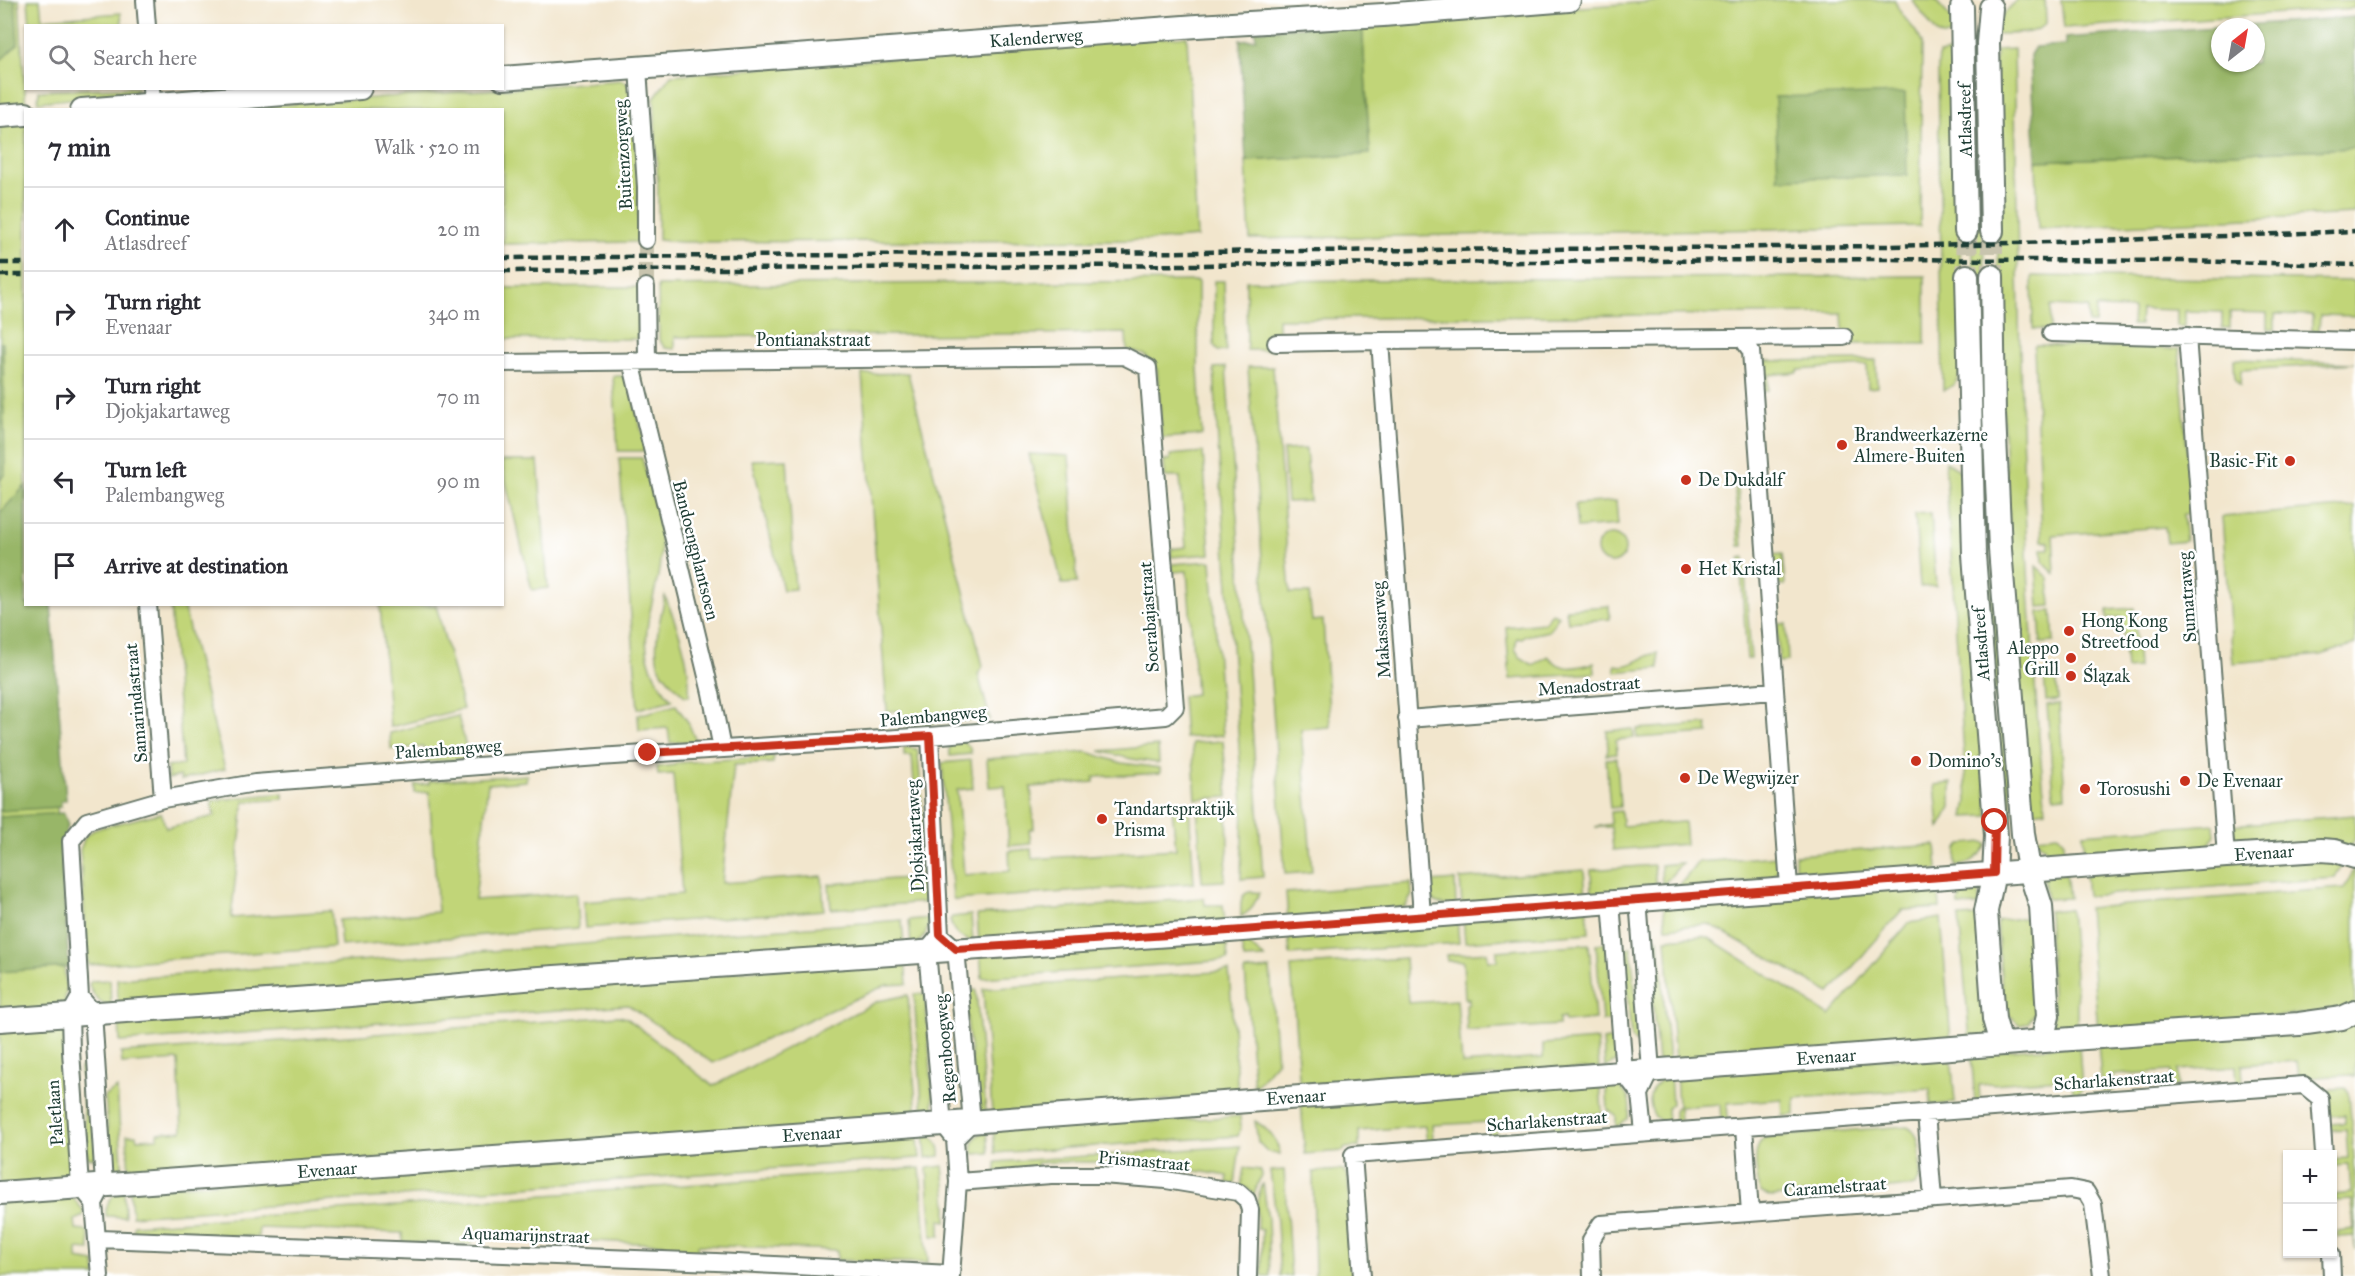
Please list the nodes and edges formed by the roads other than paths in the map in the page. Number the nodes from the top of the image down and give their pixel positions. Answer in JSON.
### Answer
{"nodes":[{"id":1,"x":145,"y":0,"type":"edge"},
{"id":2,"x":1569,"y":0,"type":"edge"},
{"id":3,"x":1956,"y":4,"type":"edge"},
{"id":4,"x":1997,"y":4,"type":"edge"},
{"id":5,"x":1382,"y":7,"type":"edge"},
{"id":6,"x":147,"y":24,"type":"edge"},
{"id":7,"x":638,"y":68,"type":"junction"},
{"id":8,"x":504,"y":78,"type":"edge"},
{"id":9,"x":308,"y":90,"type":"edge"},
{"id":10,"x":152,"y":96,"type":"edge"},
{"id":11,"x":92,"y":108,"type":"edge"},
{"id":12,"x":24,"y":114,"type":"edge"},
{"id":13,"x":0,"y":116,"type":"edge"},
{"id":14,"x":1966,"y":231,"type":"tunnel mouth"},
{"id":15,"x":1992,"y":231,"type":"tunnel mouth"},
{"id":16,"x":646,"y":240,"type":"tunnel mouth"},
{"id":17,"x":1966,"y":276,"type":"tunnel mouth"},
{"id":18,"x":1992,"y":276,"type":"tunnel mouth"},
{"id":19,"x":646,"y":287,"type":"tunnel mouth"},
{"id":20,"x":2051,"y":333,"type":"dead end"},
{"id":21,"x":2187,"y":336,"type":"junction"},
{"id":22,"x":1844,"y":337,"type":"dead end"},
{"id":23,"x":1742,"y":338,"type":"junction"},
{"id":24,"x":1380,"y":341,"type":"junction"},
{"id":25,"x":2355,"y":341,"type":"edge"},
{"id":26,"x":1276,"y":343,"type":"dead end"},
{"id":27,"x":1124,"y":356,"type":"joint"},
{"id":28,"x":639,"y":360,"type":"junction"},
{"id":29,"x":504,"y":363,"type":"edge"},
{"id":30,"x":1994,"y":414,"type":"junction"},
{"id":31,"x":1971,"y":415,"type":"junction"},
{"id":32,"x":148,"y":606,"type":"edge"},
{"id":33,"x":1774,"y":691,"type":"junction"},
{"id":34,"x":1407,"y":719,"type":"junction"},
{"id":35,"x":997,"y":730,"type":"joint"},
{"id":36,"x":930,"y":736,"type":"junction"},
{"id":37,"x":722,"y":749,"type":"junction"},
{"id":38,"x":163,"y":799,"type":"junction"},
{"id":39,"x":2226,"y":856,"type":"junction"},
{"id":40,"x":2355,"y":857,"type":"edge"},
{"id":41,"x":2029,"y":869,"type":"junction"},
{"id":42,"x":1994,"y":873,"type":"junction"},
{"id":43,"x":1789,"y":887,"type":"junction"},
{"id":44,"x":1638,"y":899,"type":"junction"},
{"id":45,"x":1611,"y":901,"type":"junction"},
{"id":46,"x":1422,"y":915,"type":"junction"},
{"id":47,"x":941,"y":945,"type":"junction"},
{"id":48,"x":81,"y":1008,"type":"junction"},
{"id":49,"x":2355,"y":1012,"type":"edge"},
{"id":50,"x":0,"y":1020,"type":"edge"},
{"id":51,"x":2042,"y":1041,"type":"junction"},
{"id":52,"x":2001,"y":1044,"type":"junction"},
{"id":53,"x":1651,"y":1071,"type":"junction"},
{"id":54,"x":1624,"y":1073,"type":"junction"},
{"id":55,"x":1640,"y":1094,"type":"junction"},
{"id":56,"x":1926,"y":1113,"type":"junction"},
{"id":57,"x":972,"y":1122,"type":"junction"},
{"id":58,"x":1744,"y":1127,"type":"junction"},
{"id":59,"x":949,"y":1132,"type":"junction"},
{"id":60,"x":1644,"y":1133,"type":"junction"},
{"id":61,"x":2324,"y":1150,"type":"edge"},
{"id":62,"x":957,"y":1182,"type":"junction"},
{"id":63,"x":93,"y":1191,"type":"junction"},
{"id":64,"x":0,"y":1193,"type":"edge"},
{"id":65,"x":1933,"y":1199,"type":"junction"},
{"id":66,"x":1750,"y":1213,"type":"junction"},
{"id":67,"x":99,"y":1239,"type":"junction"},
{"id":68,"x":2331,"y":1258,"type":"edge"},
{"id":69,"x":951,"y":1275,"type":"edge"},
{"id":70,"x":100,"y":1276,"type":"edge"},
{"id":71,"x":1248,"y":1276,"type":"edge"},
{"id":72,"x":1362,"y":1276,"type":"edge"},
{"id":73,"x":1592,"y":1276,"type":"edge"},
{"id":74,"x":2102,"y":1276,"type":"edge"},
{"id":75,"x":2332,"y":1276,"type":"edge"}],
"edges":[{"from":1,"to":6,"type":"street"},
{"from":2,"to":5,"type":"main road","name":"Kalenderweg"},
{"from":3,"to":4,"type":"main road"},
{"from":3,"to":14,"type":"main road","name":"Atlasdreef"},
{"from":4,"to":15,"type":"main road","name":"Atlasdreef"},
{"from":5,"to":7,"type":"main road","name":"Kalenderweg"},
{"from":7,"to":8,"type":"main road","name":"Kalenderweg"},
{"from":7,"to":16,"type":"street","name":"Buitenzorgweg"},
{"from":9,"to":10,"type":"main road"},
{"from":10,"to":11,"type":"main road"},
{"from":12,"to":13,"type":"main road"},
{"from":17,"to":31,"type":"main road","name":"Atlasdreef"},
{"from":18,"to":30,"type":"main road","name":"Atlasdreef"},
{"from":19,"to":28,"type":"street"},
{"from":20,"to":21,"type":"street"},
{"from":21,"to":25,"type":"street"},
{"from":21,"to":39,"type":"street","name":"Sumatraweg"},
{"from":22,"to":23,"type":"street"},
{"from":23,"to":24,"type":"street"},
{"from":23,"to":33,"type":"street"},
{"from":24,"to":26,"type":"street"},
{"from":24,"to":34,"type":"street","name":"Makassarweg"},
{"from":27,"to":28,"type":"street","name":"Pontianakstraat"},
{"from":27,"to":35,"type":"street","name":"Soerabajastraat"},
{"from":28,"to":29,"type":"street","name":"Pontianakstraat"},
{"from":28,"to":37,"type":"street","name":"Bandoengplantsoen"},
{"from":30,"to":31,"type":"street"},
{"from":30,"to":41,"type":"main road","name":"Atlasdreef"},
{"from":31,"to":42,"type":"main road","name":"Atlasdreef"},
{"from":32,"to":38,"type":"street","name":"Samarindastraat"},
{"from":33,"to":34,"type":"street","name":"Menadostraat"},
{"from":33,"to":43,"type":"street"},
{"from":34,"to":46,"type":"street","name":"Makassarweg"},
{"from":35,"to":36,"type":"street","name":"Palembangweg"},
{"from":36,"to":37,"type":"street","name":"Palembangweg"},
{"from":36,"to":47,"type":"street","name":"Djokjakartaweg"},
{"from":37,"to":38,"type":"street","name":"Palembangweg"},
{"from":38,"to":48,"type":"street","name":"Palembangweg"},
{"from":39,"to":40,"type":"main road","name":"Evenaar"},
{"from":39,"to":41,"type":"main road","name":"Evenaar"},
{"from":41,"to":42,"type":"main road","name":"Evenaar"},
{"from":41,"to":51,"type":"main road"},
{"from":42,"to":43,"type":"main road","name":"Evenaar"},
{"from":42,"to":52,"type":"main road"},
{"from":43,"to":44,"type":"main road","name":"Evenaar"},
{"from":44,"to":45,"type":"main road","name":"Evenaar"},
{"from":44,"to":53,"type":"street"},
{"from":45,"to":46,"type":"main road","name":"Evenaar"},
{"from":45,"to":54,"type":"street"},
{"from":46,"to":47,"type":"main road","name":"Evenaar"},
{"from":47,"to":48,"type":"main road","name":"Evenaar"},
{"from":47,"to":57,"type":"street","name":"Regenboogweg"},
{"from":47,"to":59,"type":"street","name":"Regenboogweg"},
{"from":48,"to":50,"type":"main road","name":"Evenaar"},
{"from":48,"to":63,"type":"street","name":"Paletlaan"},
{"from":48,"to":63,"type":"street","name":"Paletlaan"},
{"from":49,"to":51,"type":"main road","name":"Evenaar"},
{"from":51,"to":52,"type":"main road","name":"Evenaar"},
{"from":52,"to":53,"type":"main road","name":"Evenaar"},
{"from":53,"to":54,"type":"main road","name":"Evenaar"},
{"from":53,"to":55,"type":"street"},
{"from":54,"to":55,"type":"street"},
{"from":54,"to":57,"type":"main road","name":"Evenaar"},
{"from":55,"to":60,"type":"street"},
{"from":56,"to":58,"type":"street","name":"Scharlakenstraat"},
{"from":56,"to":61,"type":"street","name":"Scharlakenstraat"},
{"from":56,"to":65,"type":"street"},
{"from":57,"to":59,"type":"main road","name":"Evenaar"},
{"from":58,"to":60,"type":"street","name":"Scharlakenstraat"},
{"from":58,"to":66,"type":"street"},
{"from":59,"to":62,"type":"street","name":"Regenboogweg"},
{"from":59,"to":63,"type":"main road","name":"Evenaar"},
{"from":60,"to":72,"type":"street","name":"Scharlakenstraat"},
{"from":62,"to":69,"type":"street","name":"Regenboogweg"},
{"from":62,"to":71,"type":"street","name":"Prismastraat"},
{"from":63,"to":64,"type":"main road","name":"Evenaar"},
{"from":63,"to":67,"type":"street","name":"Paletlaan"},
{"from":65,"to":66,"type":"street","name":"Caramelstraat"},
{"from":65,"to":74,"type":"street","name":"Caramelstraat"},
{"from":66,"to":73,"type":"street","name":"Caramelstraat"},
{"from":67,"to":69,"type":"street","name":"Aquamarijnstraat"},
{"from":67,"to":70,"type":"street","name":"Paletlaan"},
{"from":68,"to":75,"type":"street"}]}
